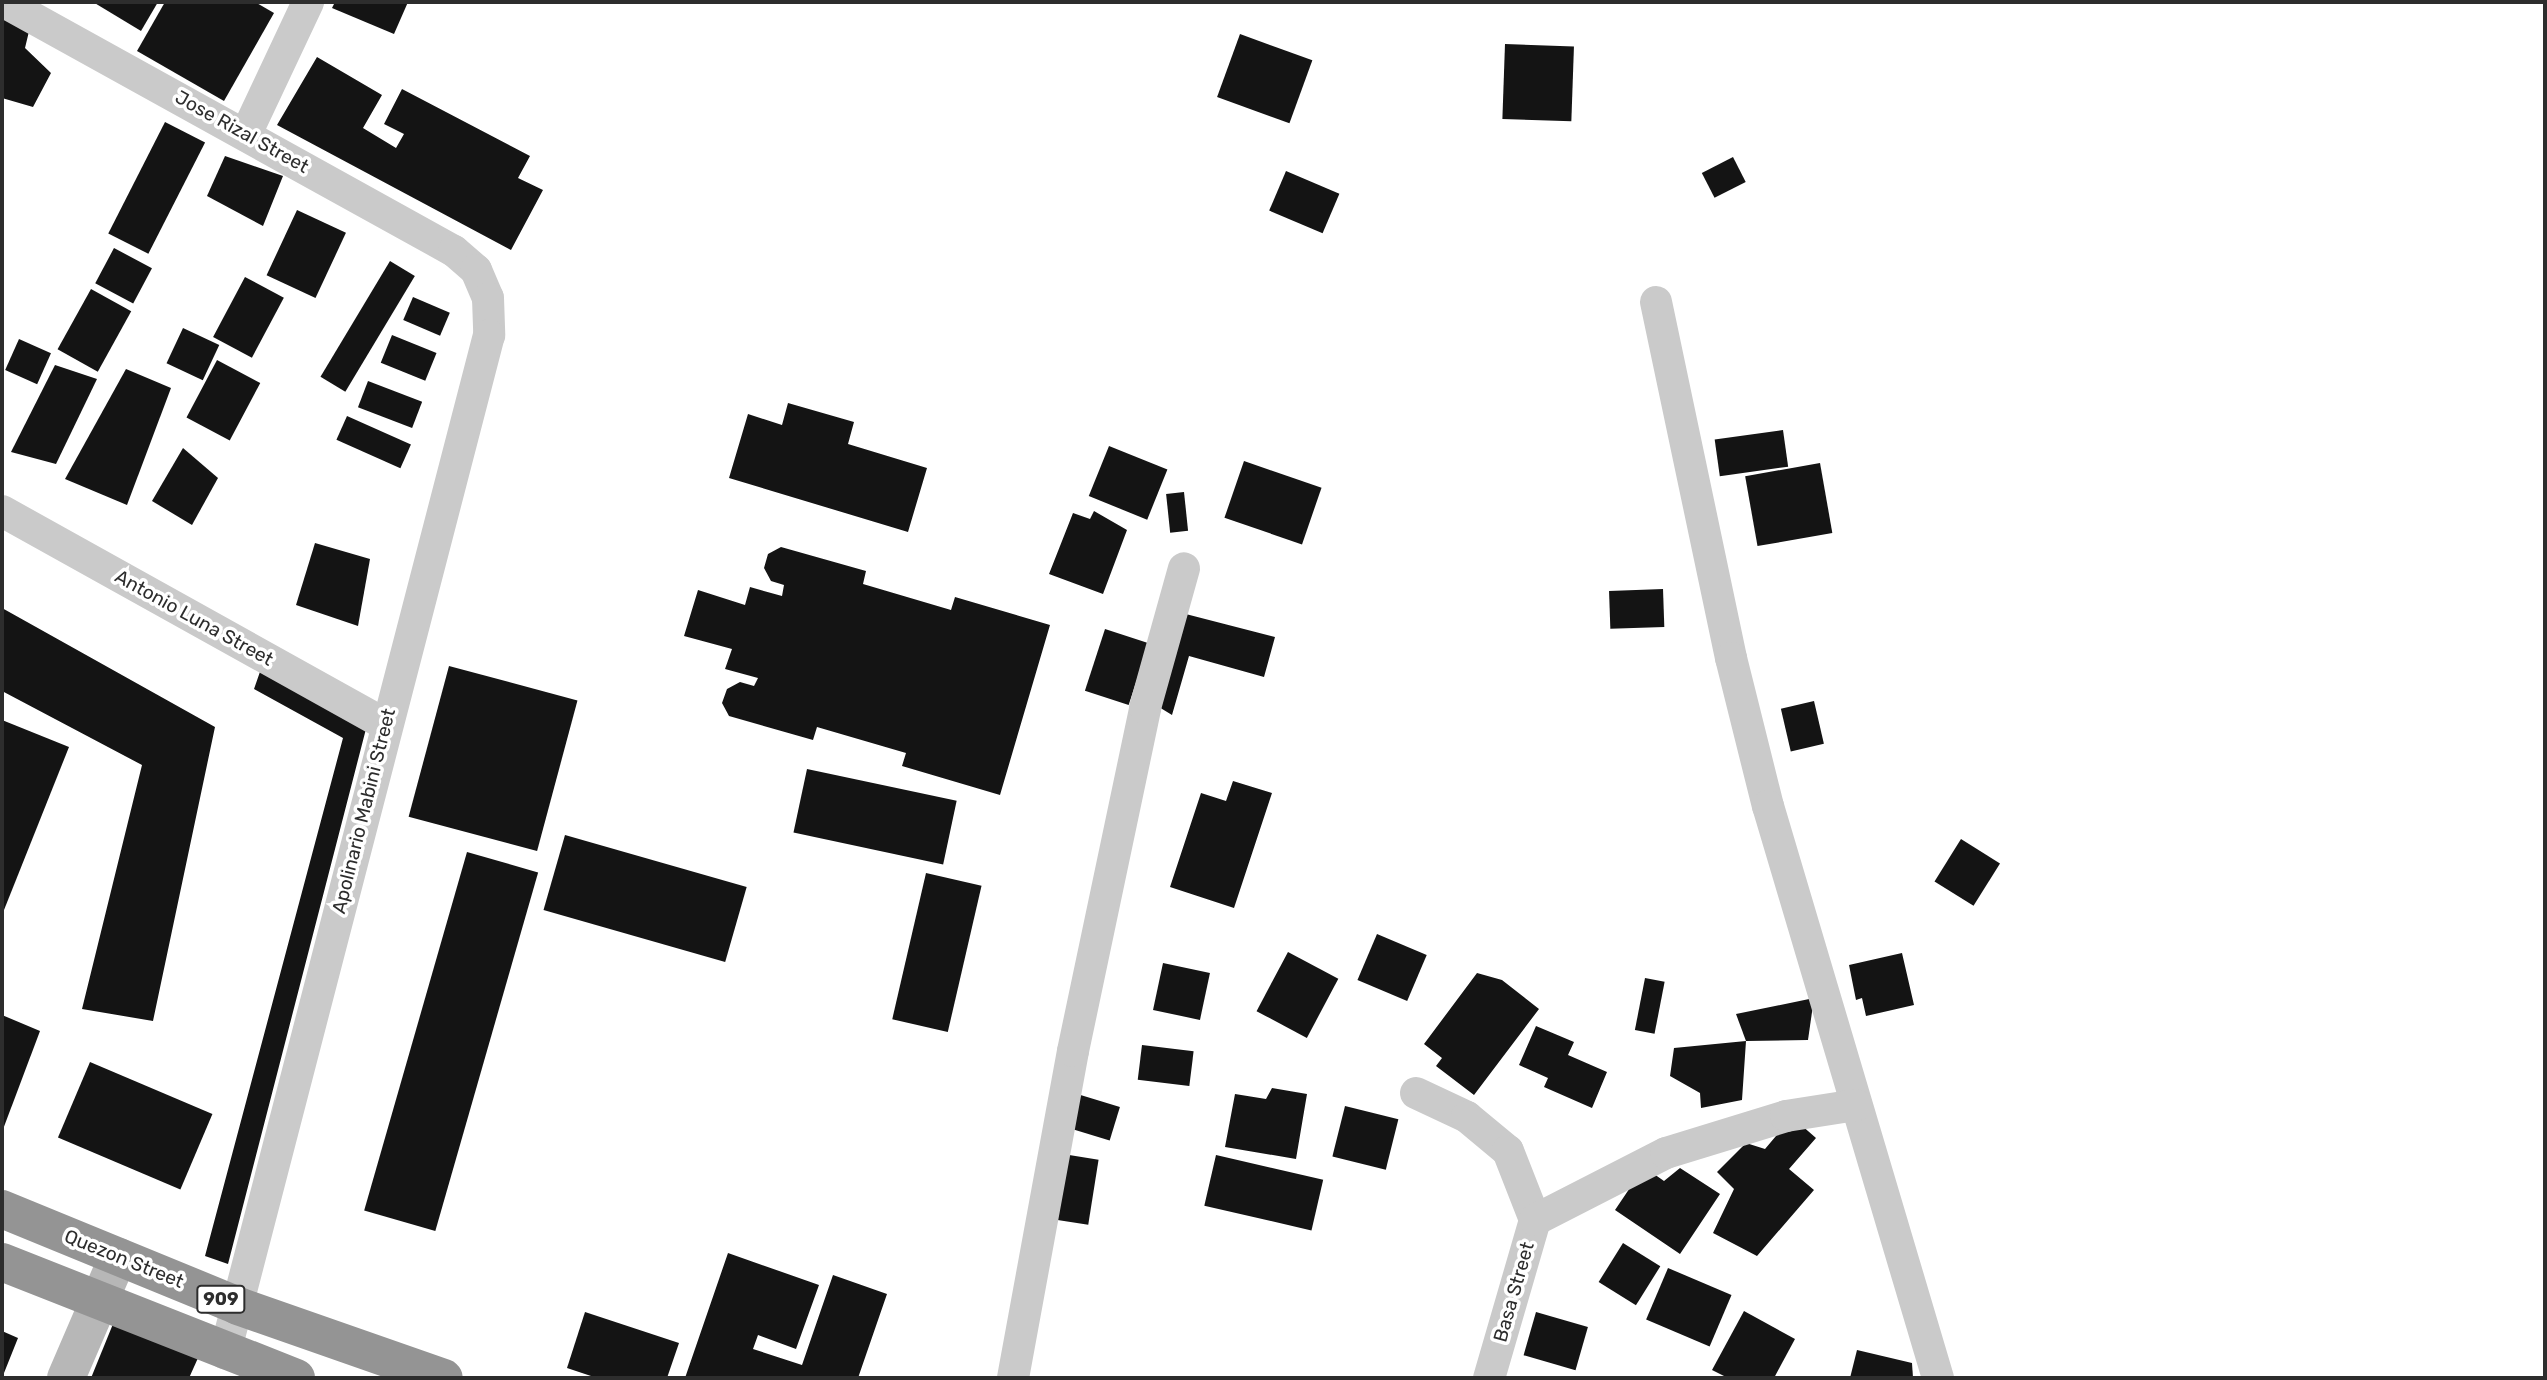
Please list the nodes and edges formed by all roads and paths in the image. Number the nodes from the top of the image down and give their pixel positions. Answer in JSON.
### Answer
{"nodes":[{"id":1,"x":4,"y":2,"type":"edge"},
{"id":2,"x":308,"y":2,"type":"edge"},
{"id":3,"x":246,"y":134,"type":"junction"},
{"id":4,"x":476,"y":270,"type":"joint"},
{"id":5,"x":1656,"y":302,"type":"dead end"},
{"id":6,"x":2,"y":511,"type":"edge"},
{"id":7,"x":1184,"y":568,"type":"dead end"},
{"id":8,"x":386,"y":726,"type":"junction"},
{"id":9,"x":1416,"y":1093,"type":"dead end"},
{"id":10,"x":1856,"y":1105,"type":"junction"},
{"id":11,"x":2,"y":1209,"type":"edge"},
{"id":12,"x":1535,"y":1220,"type":"junction"},
{"id":13,"x":118,"y":1257,"type":"junction"},
{"id":14,"x":2,"y":1262,"type":"edge"},
{"id":15,"x":99,"y":1302,"type":"junction"},
{"id":16,"x":238,"y":1306,"type":"junction"},
{"id":17,"x":225,"y":1353,"type":"junction"},
{"id":18,"x":66,"y":1378,"type":"edge"},
{"id":19,"x":296,"y":1378,"type":"edge"},
{"id":20,"x":444,"y":1378,"type":"edge"},
{"id":21,"x":1013,"y":1378,"type":"edge"},
{"id":22,"x":1489,"y":1378,"type":"edge"},
{"id":23,"x":1938,"y":1378,"type":"edge"}],
"edges":[{"from":1,"to":3,"type":"street","name":"Jose Rizal Street"},
{"from":2,"to":3,"type":"street"},
{"from":3,"to":4,"type":"street","name":"Jose Rizal Street"},
{"from":4,"to":8,"type":"street","name":"Apolinario Mabini Street"},
{"from":5,"to":10,"type":"street"},
{"from":6,"to":8,"type":"street","name":"Antonio Luna Street"},
{"from":7,"to":21,"type":"street"},
{"from":8,"to":16,"type":"street","name":"Apolinario Mabini Street"},
{"from":9,"to":12,"type":"street","name":"Basa Street"},
{"from":10,"to":12,"type":"street"},
{"from":10,"to":23,"type":"street"},
{"from":11,"to":13,"type":"highway","name":"Quezon Street","number":"909"},
{"from":12,"to":22,"type":"street","name":"Basa Street"},
{"from":13,"to":15,"type":"street"},
{"from":13,"to":16,"type":"highway","name":"Quezon Street","number":"909"},
{"from":14,"to":15,"type":"highway","number":"909"},
{"from":15,"to":17,"type":"highway","number":"909"},
{"from":15,"to":18,"type":"street"},
{"from":16,"to":17,"type":"street","name":"Apolinario Mabini Street"},
{"from":16,"to":20,"type":"highway","name":"Quezon Street","number":"909"},
{"from":17,"to":19,"type":"highway","number":"909"}]}
